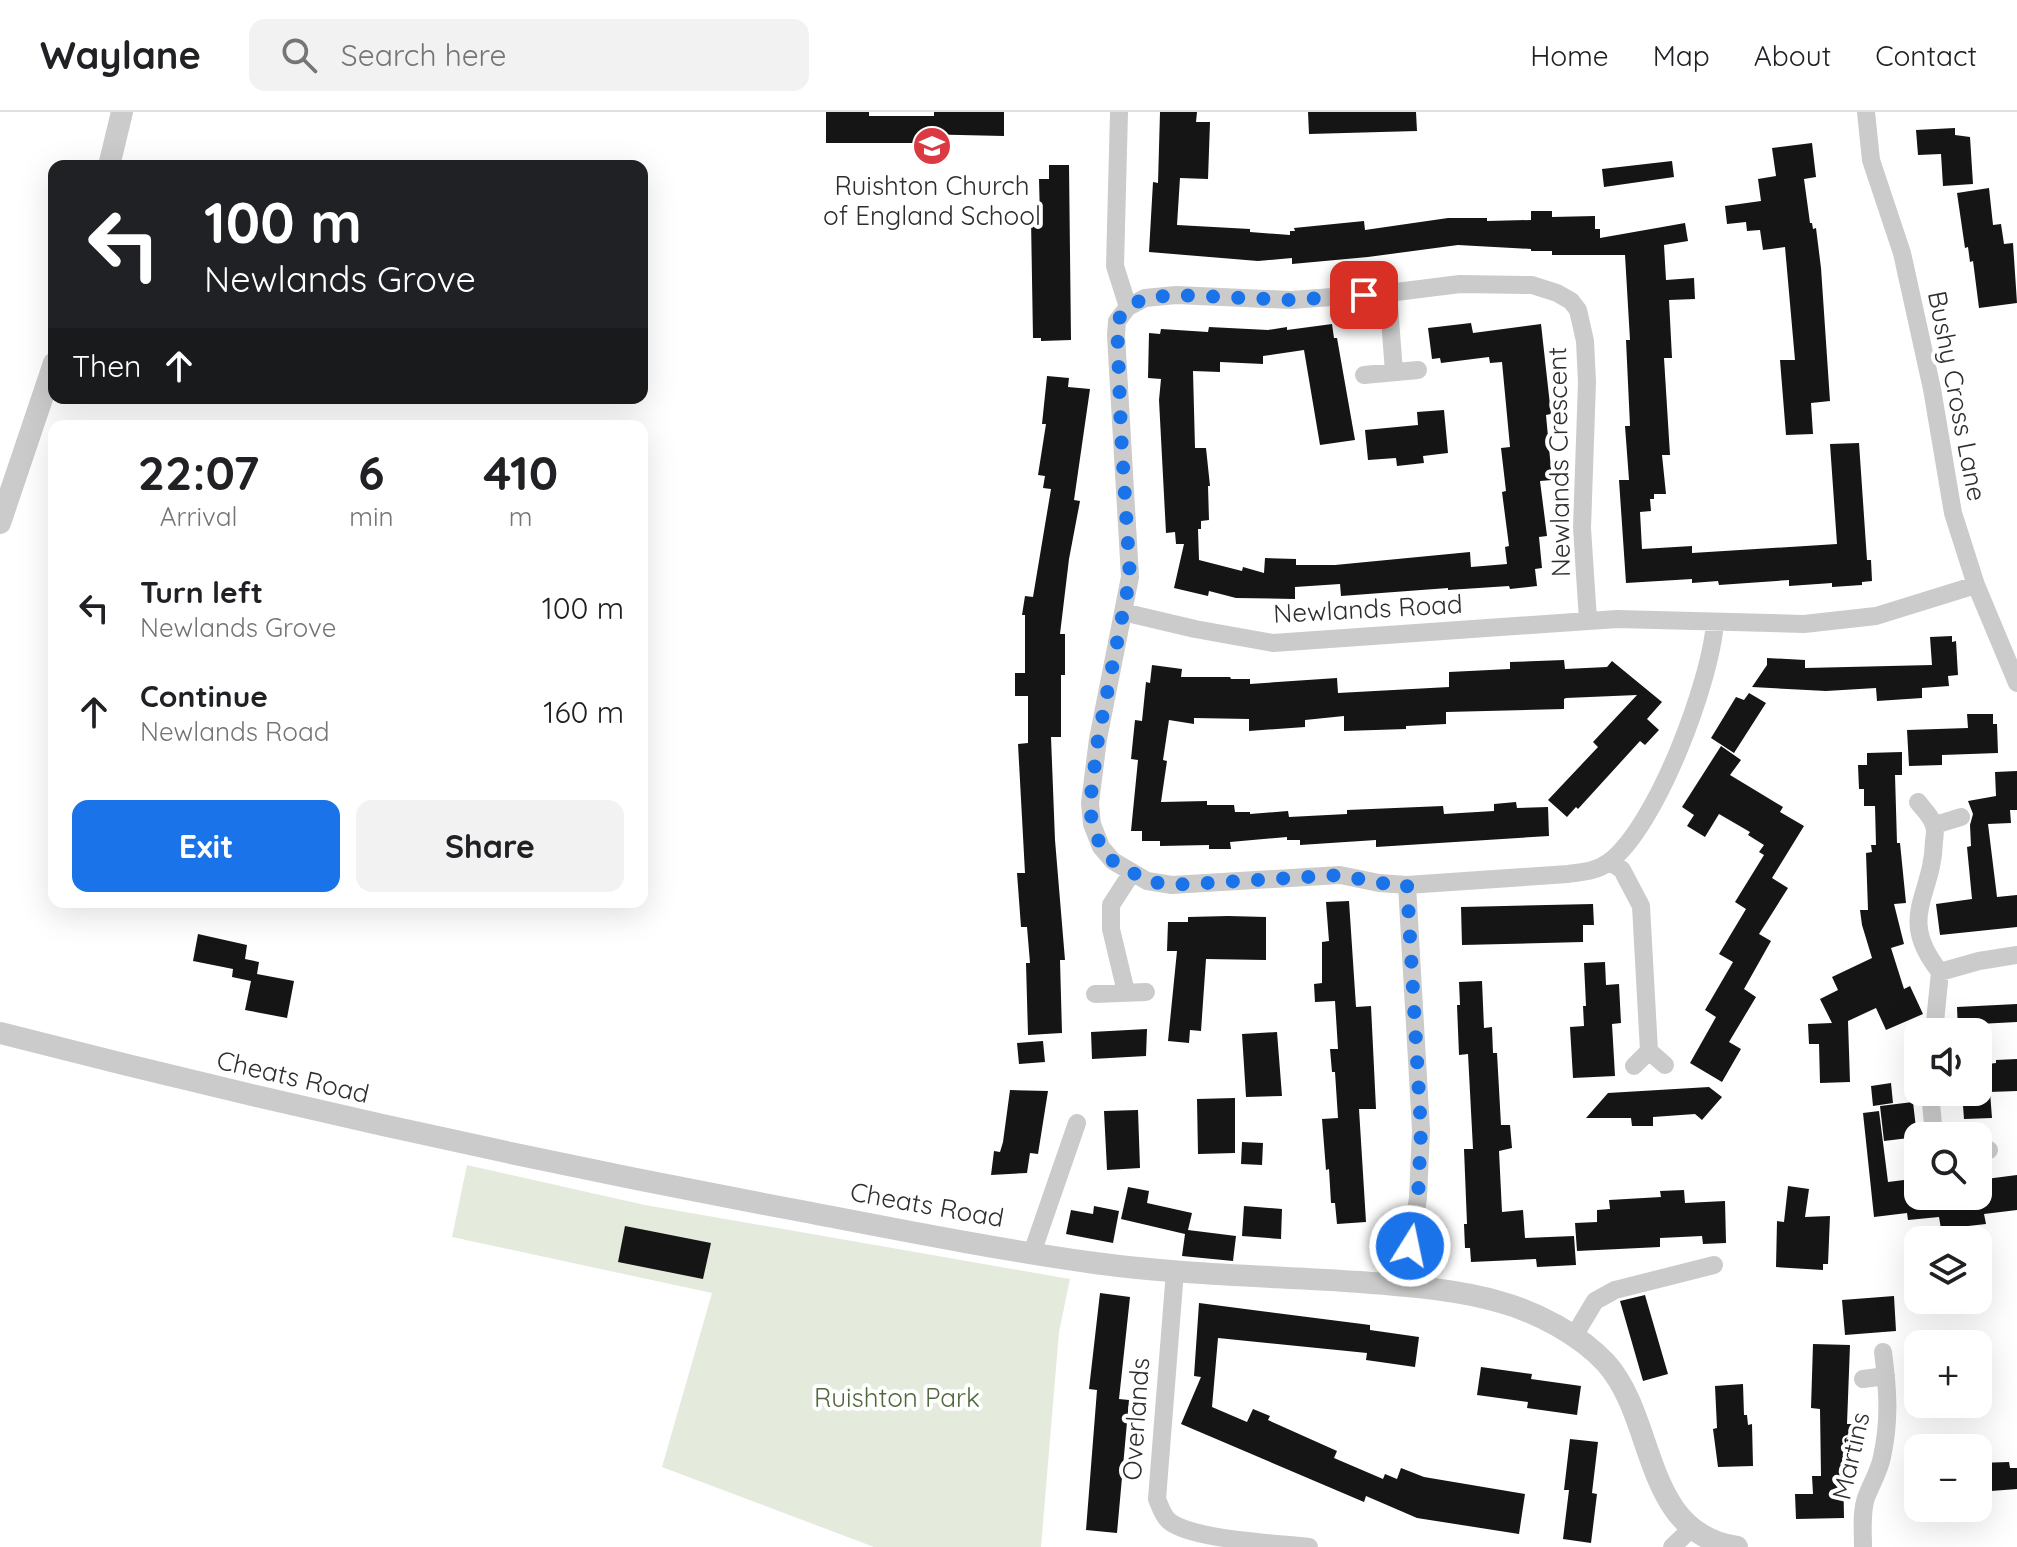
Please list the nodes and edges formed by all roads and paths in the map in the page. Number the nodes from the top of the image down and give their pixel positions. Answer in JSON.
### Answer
{"nodes":[{"id":1,"x":122,"y":112,"type":"edge"},
{"id":2,"x":1119,"y":112,"type":"edge"},
{"id":3,"x":1866,"y":112,"type":"edge"},
{"id":4,"x":110,"y":160,"type":"edge"},
{"id":5,"x":1388,"y":293,"type":"junction"},
{"id":6,"x":1128,"y":307,"type":"junction"},
{"id":7,"x":1418,"y":370,"type":"dead end"},
{"id":8,"x":1394,"y":372,"type":"junction"},
{"id":9,"x":1364,"y":375,"type":"dead end"},
{"id":10,"x":48,"y":381,"type":"edge"},
{"id":11,"x":0,"y":523,"type":"edge"},
{"id":12,"x":1976,"y":585,"type":"junction"},
{"id":13,"x":1123,"y":612,"type":"junction"},
{"id":14,"x":1588,"y":620,"type":"junction"},
{"id":15,"x":1715,"y":622,"type":"junction"},
{"id":16,"x":2017,"y":683,"type":"edge"},
{"id":17,"x":1918,"y":802,"type":"dead end"},
{"id":18,"x":1961,"y":817,"type":"dead end"},
{"id":19,"x":1935,"y":825,"type":"junction"},
{"id":20,"x":1610,"y":861,"type":"junction"},
{"id":21,"x":1131,"y":874,"type":"junction"},
{"id":22,"x":1407,"y":885,"type":"junction"},
{"id":23,"x":2017,"y":955,"type":"edge"},
{"id":24,"x":1940,"y":972,"type":"junction"},
{"id":25,"x":1126,"y":992,"type":"junction"},
{"id":26,"x":1146,"y":992,"type":"dead end"},
{"id":27,"x":1095,"y":994,"type":"dead end"},
{"id":28,"x":1935,"y":1018,"type":"edge"},
{"id":29,"x":0,"y":1033,"type":"edge"},
{"id":30,"x":1649,"y":1051,"type":"junction"},
{"id":31,"x":1665,"y":1065,"type":"dead end"},
{"id":32,"x":1634,"y":1066,"type":"dead end"},
{"id":33,"x":1077,"y":1123,"type":"dead end"},
{"id":34,"x":1032,"y":1253,"type":"junction"},
{"id":35,"x":1714,"y":1265,"type":"dead end"},
{"id":36,"x":1175,"y":1271,"type":"junction"},
{"id":37,"x":1404,"y":1286,"type":"junction"},
{"id":38,"x":1574,"y":1336,"type":"junction"},
{"id":39,"x":1883,"y":1352,"type":"dead end"},
{"id":40,"x":1886,"y":1376,"type":"junction"},
{"id":41,"x":1863,"y":1379,"type":"dead end"},
{"id":42,"x":1692,"y":1528,"type":"junction"},
{"id":43,"x":1309,"y":1547,"type":"edge"},
{"id":44,"x":1672,"y":1547,"type":"edge"},
{"id":45,"x":1737,"y":1547,"type":"edge"},
{"id":46,"x":1863,"y":1547,"type":"edge"}],
"edges":[{"from":1,"to":4,"type":"street"},
{"from":2,"to":6,"type":"street"},
{"from":3,"to":12,"type":"street","name":"Bushy Cross Lane"},
{"from":5,"to":6,"type":"street","name":"Newlands Crescent"},
{"from":5,"to":8,"type":"street"},
{"from":5,"to":14,"type":"street","name":"Newlands Crescent"},
{"from":6,"to":13,"type":"street"},
{"from":7,"to":8,"type":"street"},
{"from":8,"to":9,"type":"street"},
{"from":10,"to":11,"type":"street"},
{"from":12,"to":15,"type":"street","name":"Newlands Road"},
{"from":12,"to":16,"type":"street","name":"Bushy Cross Lane"},
{"from":13,"to":14,"type":"street","name":"Newlands Road"},
{"from":13,"to":21,"type":"street"},
{"from":14,"to":15,"type":"street","name":"Newlands Road"},
{"from":15,"to":20,"type":"street"},
{"from":17,"to":19,"type":"street"},
{"from":18,"to":19,"type":"street"},
{"from":19,"to":24,"type":"street"},
{"from":20,"to":22,"type":"street"},
{"from":20,"to":30,"type":"street"},
{"from":21,"to":22,"type":"street"},
{"from":21,"to":25,"type":"street"},
{"from":22,"to":37,"type":"street"},
{"from":23,"to":24,"type":"street"},
{"from":24,"to":28,"type":"street"},
{"from":25,"to":26,"type":"street"},
{"from":25,"to":27,"type":"street"},
{"from":29,"to":34,"type":"street","name":"Cheats Road"},
{"from":30,"to":31,"type":"street"},
{"from":30,"to":32,"type":"street"},
{"from":33,"to":34,"type":"street"},
{"from":34,"to":36,"type":"street","name":"Cheats Road"},
{"from":35,"to":38,"type":"street"},
{"from":36,"to":37,"type":"street","name":"Cheats Road"},
{"from":36,"to":43,"type":"street","name":"Overlands"},
{"from":37,"to":38,"type":"street","name":"Cheats Road"},
{"from":38,"to":42,"type":"street","name":"Cheats Road"},
{"from":39,"to":40,"type":"street","name":"Martins"},
{"from":40,"to":41,"type":"street","name":"Martins"},
{"from":40,"to":46,"type":"street","name":"Martins"},
{"from":42,"to":44,"type":"street"},
{"from":42,"to":45,"type":"street","name":"Cheats Road"}]}
